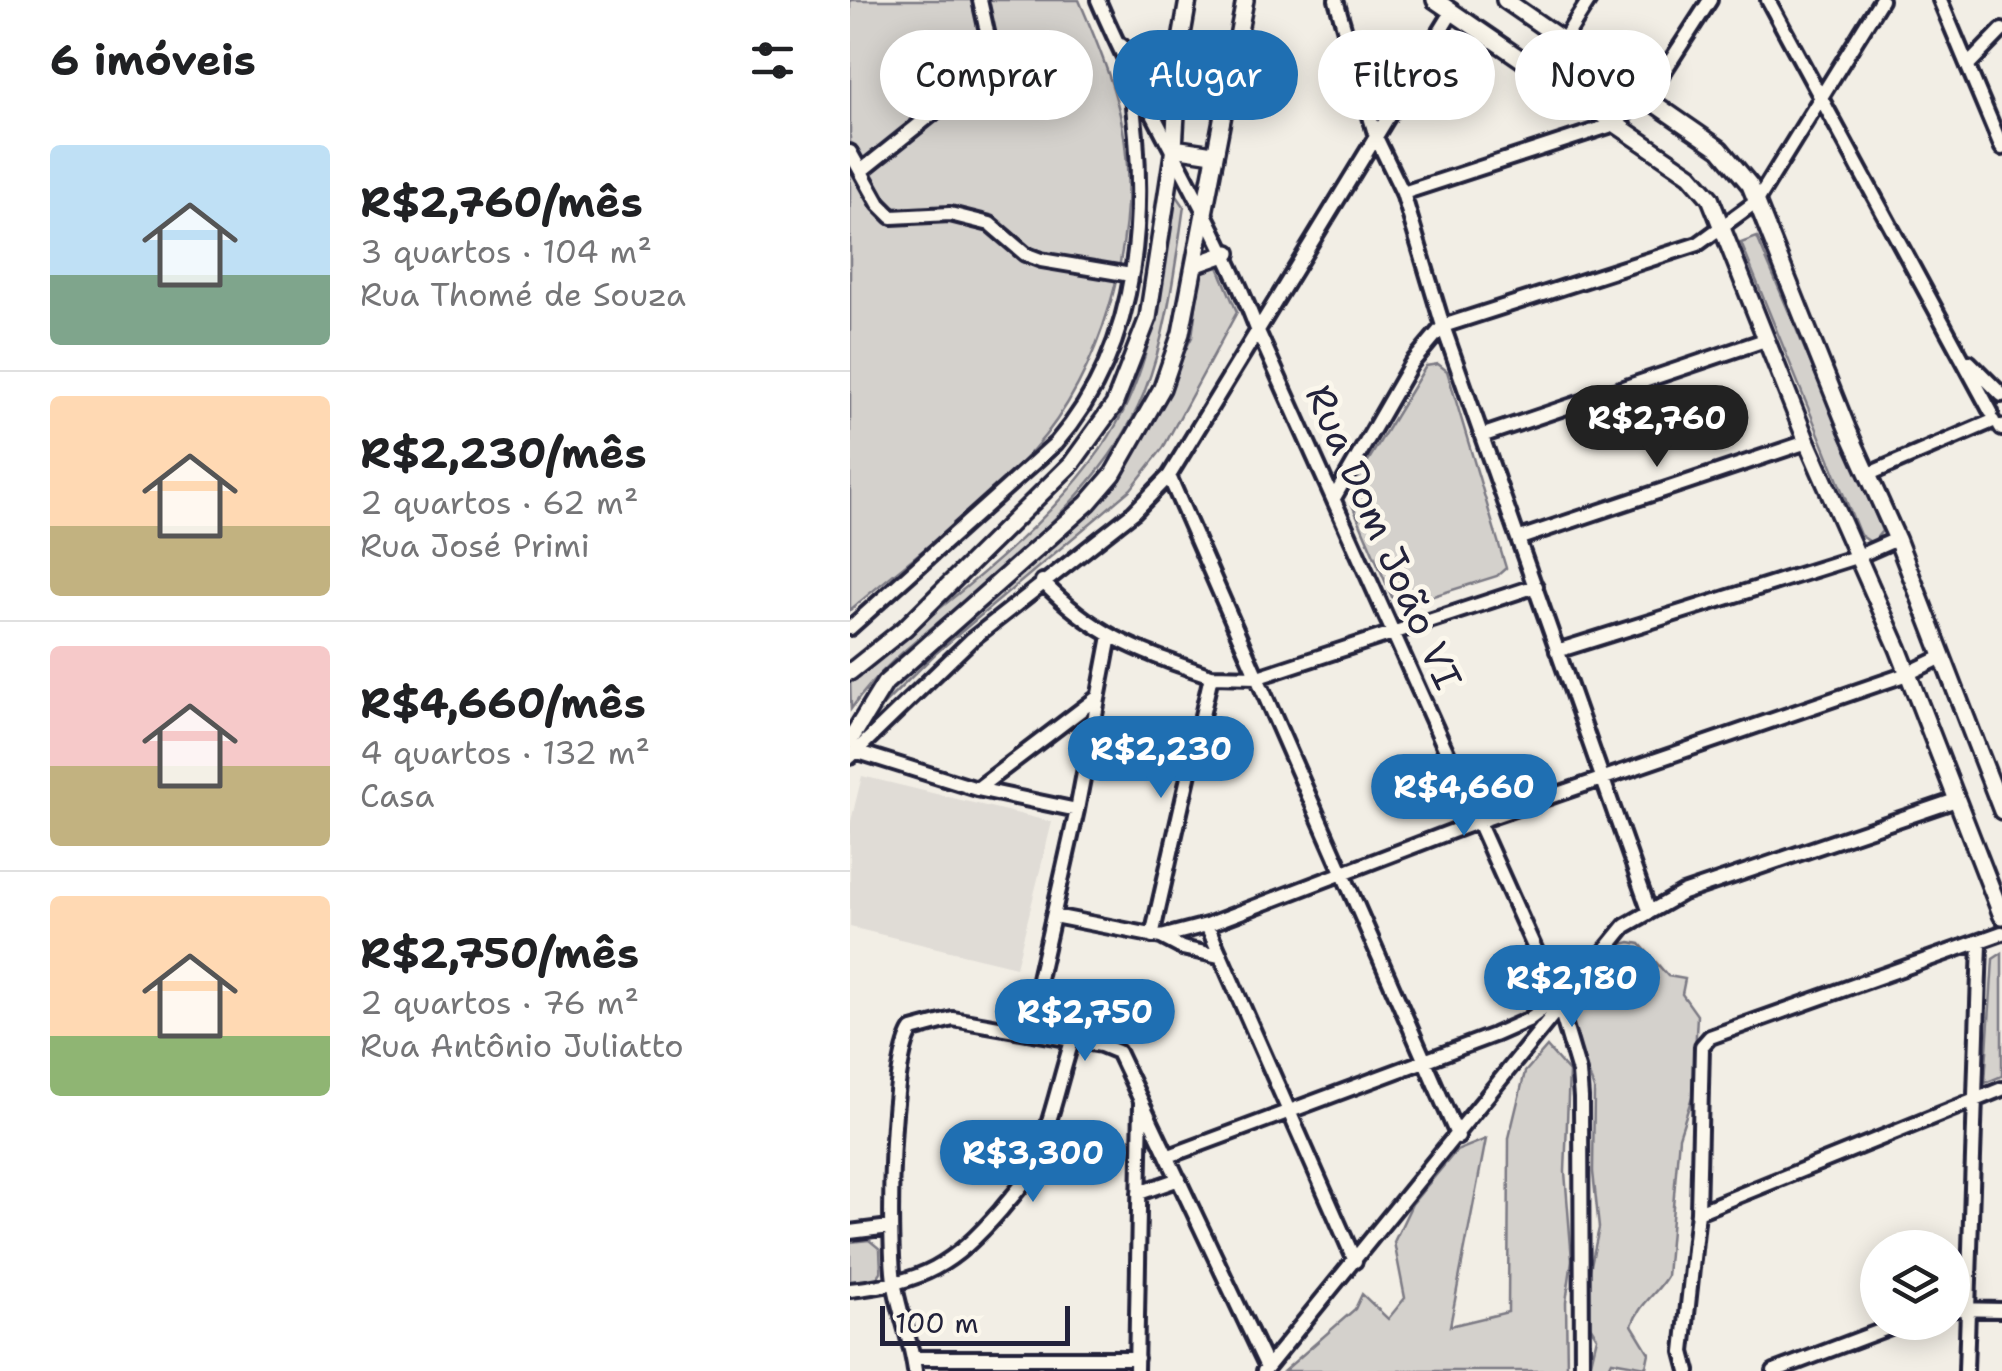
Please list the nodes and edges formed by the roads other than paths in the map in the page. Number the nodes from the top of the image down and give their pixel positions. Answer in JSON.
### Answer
{"nodes":[{"id":1,"x":980,"y":0,"type":"edge"},
{"id":2,"x":1098,"y":0,"type":"edge"},
{"id":3,"x":1188,"y":0,"type":"edge"},
{"id":4,"x":1245,"y":0,"type":"edge"},
{"id":5,"x":1336,"y":0,"type":"edge"},
{"id":6,"x":1435,"y":0,"type":"edge"},
{"id":7,"x":1505,"y":0,"type":"edge"},
{"id":8,"x":1589,"y":0,"type":"edge"},
{"id":9,"x":1710,"y":0,"type":"edge"},
{"id":10,"x":1768,"y":0,"type":"edge"},
{"id":11,"x":1881,"y":0,"type":"edge"},
{"id":12,"x":1940,"y":0,"type":"edge"},
{"id":13,"x":1456,"y":6,"type":"edge"},
{"id":14,"x":1183,"y":30,"type":"edge"},
{"id":15,"x":1346,"y":30,"type":"edge"},
{"id":16,"x":1441,"y":30,"type":"edge"},
{"id":17,"x":1548,"y":30,"type":"edge"},
{"id":18,"x":1570,"y":30,"type":"edge"},
{"id":19,"x":2002,"y":30,"type":"edge"},
{"id":20,"x":1113,"y":37,"type":"edge"},
{"id":21,"x":1671,"y":60,"type":"edge"},
{"id":22,"x":1969,"y":64,"type":"junction"},
{"id":23,"x":1820,"y":98,"type":"junction"},
{"id":24,"x":1671,"y":114,"type":"edge"},
{"id":25,"x":1134,"y":120,"type":"edge"},
{"id":26,"x":1158,"y":120,"type":"edge"},
{"id":27,"x":1176,"y":120,"type":"edge"},
{"id":28,"x":1372,"y":120,"type":"edge"},
{"id":29,"x":1386,"y":120,"type":"edge"},
{"id":30,"x":1618,"y":120,"type":"edge"},
{"id":31,"x":1612,"y":125,"type":"junction"},
{"id":32,"x":1376,"y":137,"type":"junction"},
{"id":33,"x":1174,"y":148,"type":"junction"},
{"id":34,"x":2002,"y":148,"type":"edge"},
{"id":35,"x":850,"y":152,"type":"edge"},
{"id":36,"x":1213,"y":154,"type":"junction"},
{"id":37,"x":861,"y":171,"type":"junction"},
{"id":38,"x":1403,"y":194,"type":"junction"},
{"id":39,"x":1757,"y":201,"type":"junction"},
{"id":40,"x":1202,"y":210,"type":"junction"},
{"id":41,"x":1724,"y":226,"type":"junction"},
{"id":42,"x":1228,"y":254,"type":"junction"},
{"id":43,"x":1197,"y":264,"type":"junction"},
{"id":44,"x":1131,"y":276,"type":"junction"},
{"id":45,"x":1443,"y":326,"type":"junction"},
{"id":46,"x":1257,"y":328,"type":"junction"},
{"id":47,"x":1765,"y":340,"type":"junction"},
{"id":48,"x":1960,"y":353,"type":"junction"},
{"id":49,"x":2002,"y":398,"type":"edge"},
{"id":50,"x":1998,"y":423,"type":"edge"},
{"id":51,"x":1484,"y":434,"type":"junction"},
{"id":52,"x":1807,"y":442,"type":"junction"},
{"id":53,"x":1868,"y":474,"type":"junction"},
{"id":54,"x":1169,"y":476,"type":"junction"},
{"id":55,"x":1334,"y":498,"type":"junction"},
{"id":56,"x":1520,"y":538,"type":"junction"},
{"id":57,"x":1898,"y":538,"type":"junction"},
{"id":58,"x":1856,"y":557,"type":"junction"},
{"id":59,"x":1042,"y":581,"type":"junction"},
{"id":60,"x":1536,"y":586,"type":"junction"},
{"id":61,"x":850,"y":628,"type":"edge"},
{"id":62,"x":1393,"y":631,"type":"junction"},
{"id":63,"x":1110,"y":636,"type":"junction"},
{"id":64,"x":1557,"y":651,"type":"junction"},
{"id":65,"x":1942,"y":657,"type":"junction"},
{"id":66,"x":850,"y":672,"type":"edge"},
{"id":67,"x":1908,"y":674,"type":"junction"},
{"id":68,"x":1211,"y":676,"type":"junction"},
{"id":69,"x":1258,"y":678,"type":"junction"},
{"id":70,"x":1098,"y":697,"type":"junction"},
{"id":71,"x":852,"y":742,"type":"edge"},
{"id":72,"x":1602,"y":778,"type":"junction"},
{"id":73,"x":977,"y":789,"type":"junction"},
{"id":74,"x":1956,"y":800,"type":"junction"},
{"id":75,"x":1077,"y":810,"type":"junction"},
{"id":76,"x":2002,"y":812,"type":"edge"},
{"id":77,"x":1479,"y":821,"type":"junction"},
{"id":78,"x":1341,"y":872,"type":"junction"},
{"id":79,"x":1649,"y":910,"type":"junction"},
{"id":80,"x":1054,"y":916,"type":"junction"},
{"id":81,"x":2002,"y":916,"type":"edge"},
{"id":82,"x":1207,"y":925,"type":"junction"},
{"id":83,"x":2002,"y":933,"type":"edge"},
{"id":84,"x":1156,"y":936,"type":"junction"},
{"id":85,"x":1980,"y":943,"type":"junction"},
{"id":86,"x":1219,"y":956,"type":"junction"},
{"id":87,"x":1559,"y":1004,"type":"junction"},
{"id":88,"x":1027,"y":1032,"type":"junction"},
{"id":89,"x":1072,"y":1041,"type":"junction"},
{"id":90,"x":1424,"y":1062,"type":"junction"},
{"id":91,"x":2002,"y":1089,"type":"edge"},
{"id":92,"x":1141,"y":1099,"type":"junction"},
{"id":93,"x":1976,"y":1100,"type":"junction"},
{"id":94,"x":1288,"y":1109,"type":"junction"},
{"id":95,"x":1458,"y":1137,"type":"junction"},
{"id":96,"x":1169,"y":1156,"type":"junction"},
{"id":97,"x":1179,"y":1179,"type":"junction"},
{"id":98,"x":1140,"y":1193,"type":"junction"},
{"id":99,"x":1698,"y":1212,"type":"junction"},
{"id":100,"x":890,"y":1227,"type":"junction"},
{"id":101,"x":850,"y":1232,"type":"edge"},
{"id":102,"x":1970,"y":1256,"type":"edge"},
{"id":103,"x":1356,"y":1261,"type":"junction"},
{"id":104,"x":895,"y":1285,"type":"junction"},
{"id":105,"x":850,"y":1290,"type":"edge"},
{"id":106,"x":1970,"y":1308,"type":"edge"},
{"id":107,"x":2002,"y":1310,"type":"edge"},
{"id":108,"x":1860,"y":1339,"type":"edge"},
{"id":109,"x":1967,"y":1340,"type":"edge"},
{"id":110,"x":914,"y":1364,"type":"edge"},
{"id":111,"x":1136,"y":1364,"type":"edge"},
{"id":112,"x":1265,"y":1369,"type":"edge"},
{"id":113,"x":1582,"y":1371,"type":"edge"},
{"id":114,"x":1688,"y":1371,"type":"edge"},
{"id":115,"x":1774,"y":1371,"type":"edge"},
{"id":116,"x":1966,"y":1371,"type":"edge"}],
"edges":[{"from":1,"to":37,"type":"street"},
{"from":2,"to":20,"type":"street","name":"Rua Dom João VI"},
{"from":3,"to":14,"type":"main road"},
{"from":4,"to":36,"type":"main road"},
{"from":5,"to":15,"type":"street"},
{"from":6,"to":13,"type":"main road"},
{"from":7,"to":17,"type":"main road"},
{"from":8,"to":18,"type":"street"},
{"from":9,"to":21,"type":"street"},
{"from":10,"to":23,"type":"street"},
{"from":11,"to":23,"type":"street"},
{"from":12,"to":22,"type":"street"},
{"from":13,"to":16,"type":"street"},
{"from":13,"to":31,"type":"main road"},
{"from":19,"to":22,"type":"street"},
{"from":22,"to":34,"type":"street"},
{"from":23,"to":39,"type":"street"},
{"from":23,"to":48,"type":"street"},
{"from":24,"to":39,"type":"main road"},
{"from":25,"to":44,"type":"street"},
{"from":26,"to":33,"type":"street","name":"Rua Dom João VI"},
{"from":27,"to":33,"type":"main road"},
{"from":28,"to":32,"type":"street"},
{"from":29,"to":32,"type":"street"},
{"from":30,"to":31,"type":"street"},
{"from":31,"to":38,"type":"street"},
{"from":31,"to":41,"type":"main road"},
{"from":32,"to":38,"type":"street"},
{"from":32,"to":46,"type":"street"},
{"from":33,"to":36,"type":"main road"},
{"from":33,"to":40,"type":"street","name":"Rua Dom João VI"},
{"from":33,"to":66,"type":"main road"},
{"from":35,"to":37,"type":"street"},
{"from":36,"to":40,"type":"main road"},
{"from":37,"to":44,"type":"street"},
{"from":38,"to":45,"type":"street"},
{"from":39,"to":41,"type":"street"},
{"from":39,"to":53,"type":"main road"},
{"from":40,"to":42,"type":"street","name":"Rua Dom João VI"},
{"from":40,"to":43,"type":"main road"},
{"from":41,"to":45,"type":"street"},
{"from":41,"to":47,"type":"main road"},
{"from":42,"to":43,"type":"main road"},
{"from":42,"to":46,"type":"street","name":"Rua Dom João VI"},
{"from":43,"to":71,"type":"main road"},
{"from":44,"to":61,"type":"street"},
{"from":45,"to":51,"type":"street"},
{"from":45,"to":55,"type":"street"},
{"from":46,"to":54,"type":"street"},
{"from":46,"to":55,"type":"street","name":"Rua Dom João VI"},
{"from":47,"to":51,"type":"street"},
{"from":47,"to":52,"type":"main road"},
{"from":48,"to":49,"type":"street"},
{"from":48,"to":50,"type":"street"},
{"from":49,"to":50,"type":"street"},
{"from":50,"to":53,"type":"street"},
{"from":51,"to":56,"type":"street"},
{"from":52,"to":56,"type":"street"},
{"from":52,"to":58,"type":"main road"},
{"from":53,"to":57,"type":"main road"},
{"from":54,"to":59,"type":"street"},
{"from":54,"to":69,"type":"street"},
{"from":55,"to":62,"type":"street","name":"Rua Dom João VI"},
{"from":56,"to":60,"type":"street"},
{"from":57,"to":58,"type":"street"},
{"from":57,"to":65,"type":"main road"},
{"from":58,"to":64,"type":"street"},
{"from":58,"to":67,"type":"main road"},
{"from":59,"to":63,"type":"street"},
{"from":59,"to":71,"type":"street"},
{"from":60,"to":62,"type":"street"},
{"from":60,"to":64,"type":"street"},
{"from":62,"to":69,"type":"street"},
{"from":62,"to":77,"type":"street","name":"Rua Dom João VI"},
{"from":63,"to":68,"type":"street"},
{"from":63,"to":70,"type":"street"},
{"from":64,"to":72,"type":"street"},
{"from":65,"to":67,"type":"street"},
{"from":65,"to":76,"type":"main road"},
{"from":67,"to":72,"type":"street"},
{"from":67,"to":74,"type":"main road"},
{"from":68,"to":69,"type":"street"},
{"from":68,"to":84,"type":"street"},
{"from":69,"to":78,"type":"street"},
{"from":70,"to":73,"type":"street"},
{"from":70,"to":75,"type":"street"},
{"from":71,"to":73,"type":"street"},
{"from":72,"to":77,"type":"street"},
{"from":72,"to":79,"type":"street"},
{"from":73,"to":75,"type":"street"},
{"from":74,"to":79,"type":"street"},
{"from":74,"to":81,"type":"main road"},
{"from":75,"to":80,"type":"street"},
{"from":77,"to":78,"type":"street"},
{"from":77,"to":87,"type":"street","name":"Rua Dom João VI"},
{"from":78,"to":82,"type":"street"},
{"from":78,"to":90,"type":"street"},
{"from":79,"to":87,"type":"street"},
{"from":80,"to":84,"type":"street"},
{"from":80,"to":88,"type":"street"},
{"from":82,"to":84,"type":"street"},
{"from":82,"to":86,"type":"street"},
{"from":83,"to":85,"type":"street"},
{"from":84,"to":86,"type":"street"},
{"from":85,"to":93,"type":"street"},
{"from":85,"to":99,"type":"street"},
{"from":86,"to":94,"type":"street"},
{"from":87,"to":90,"type":"street"},
{"from":87,"to":95,"type":"street"},
{"from":87,"to":113,"type":"street","name":"Rua Dom João VI"},
{"from":88,"to":89,"type":"street"},
{"from":88,"to":100,"type":"street"},
{"from":89,"to":92,"type":"street"},
{"from":89,"to":104,"type":"street"},
{"from":90,"to":94,"type":"street"},
{"from":90,"to":95,"type":"street"},
{"from":91,"to":93,"type":"street"},
{"from":92,"to":96,"type":"street"},
{"from":92,"to":98,"type":"street"},
{"from":93,"to":99,"type":"street"},
{"from":93,"to":102,"type":"street"},
{"from":94,"to":96,"type":"street"},
{"from":94,"to":103,"type":"street"},
{"from":95,"to":103,"type":"street"},
{"from":96,"to":97,"type":"street"},
{"from":97,"to":98,"type":"street"},
{"from":97,"to":112,"type":"street"},
{"from":98,"to":111,"type":"street"},
{"from":99,"to":114,"type":"street"},
{"from":100,"to":101,"type":"street"},
{"from":100,"to":104,"type":"street"},
{"from":103,"to":112,"type":"street"},
{"from":104,"to":105,"type":"street"},
{"from":104,"to":110,"type":"street"},
{"from":106,"to":107,"type":"street"},
{"from":108,"to":115,"type":"street"},
{"from":109,"to":116,"type":"street"},
{"from":110,"to":111,"type":"street"}]}
